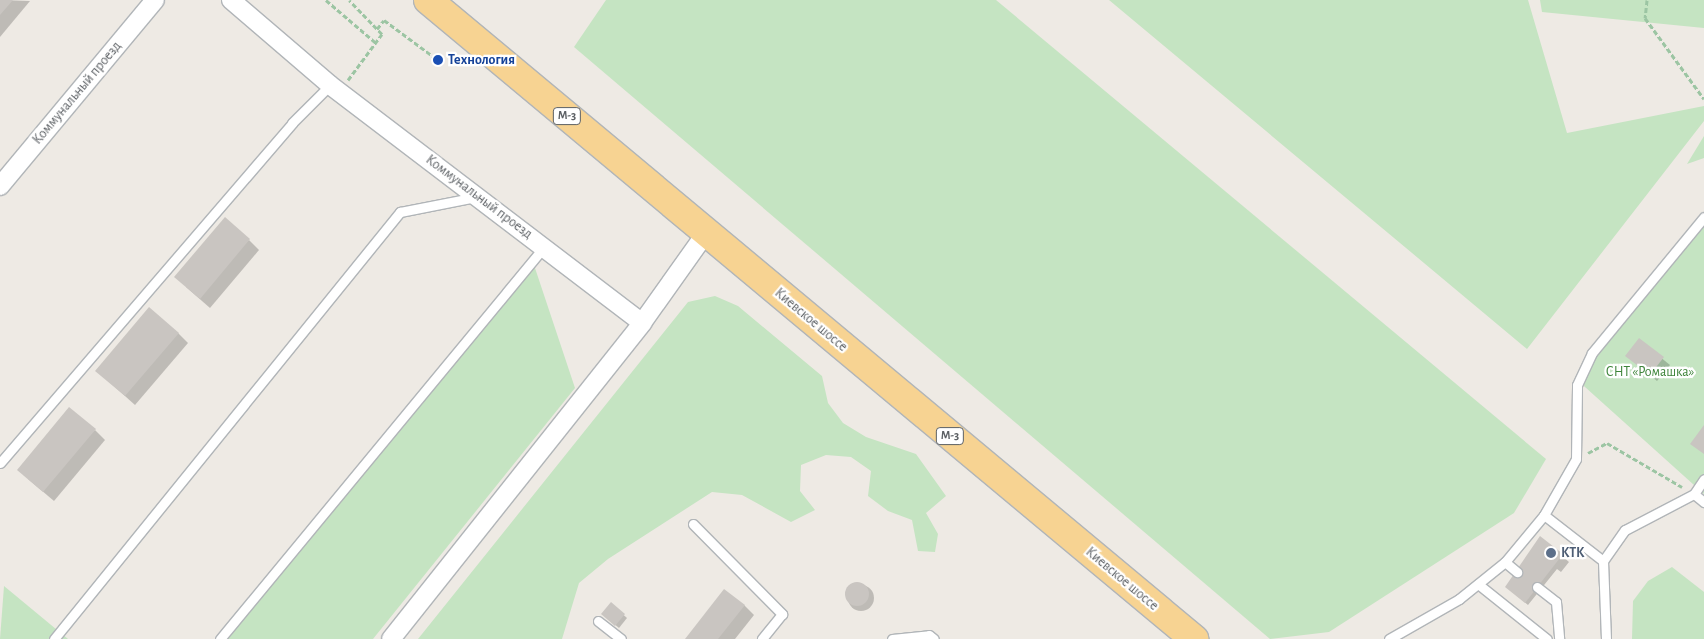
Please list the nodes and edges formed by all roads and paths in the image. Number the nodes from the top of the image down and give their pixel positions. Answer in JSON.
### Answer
{"nodes":[{"id":1,"x":155,"y":0,"type":"edge"},
{"id":2,"x":231,"y":0,"type":"edge"},
{"id":3,"x":326,"y":0,"type":"edge"},
{"id":4,"x":350,"y":0,"type":"edge"},
{"id":5,"x":428,"y":0,"type":"edge"},
{"id":6,"x":1647,"y":0,"type":"edge"},
{"id":7,"x":376,"y":29,"type":"junction"},
{"id":8,"x":375,"y":42,"type":"junction"},
{"id":9,"x":438,"y":60,"type":"dead end"},
{"id":10,"x":334,"y":88,"type":"junction"},
{"id":11,"x":1704,"y":99,"type":"edge"},
{"id":12,"x":0,"y":186,"type":"edge"},
{"id":13,"x":480,"y":196,"type":"junction"},
{"id":14,"x":1704,"y":217,"type":"edge"},
{"id":15,"x":706,"y":233,"type":"junction"},
{"id":16,"x":544,"y":247,"type":"junction"},
{"id":17,"x":642,"y":323,"type":"junction"},
{"id":18,"x":1576,"y":459,"type":"junction"},
{"id":19,"x":0,"y":463,"type":"edge"},
{"id":20,"x":1704,"y":479,"type":"edge"},
{"id":21,"x":1694,"y":494,"type":"junction"},
{"id":22,"x":1704,"y":502,"type":"edge"},
{"id":23,"x":1544,"y":515,"type":"junction"},
{"id":24,"x":692,"y":524,"type":"dead end"},
{"id":25,"x":1603,"y":561,"type":"junction"},
{"id":26,"x":1505,"y":562,"type":"junction"},
{"id":27,"x":1518,"y":572,"type":"dead end"},
{"id":28,"x":1478,"y":584,"type":"junction"},
{"id":29,"x":1537,"y":588,"type":"dead end"},
{"id":30,"x":598,"y":621,"type":"dead end"},
{"id":31,"x":54,"y":639,"type":"edge"},
{"id":32,"x":220,"y":639,"type":"edge"},
{"id":33,"x":391,"y":639,"type":"edge"},
{"id":34,"x":621,"y":639,"type":"edge"},
{"id":35,"x":762,"y":639,"type":"edge"},
{"id":36,"x":892,"y":639,"type":"edge"},
{"id":37,"x":934,"y":639,"type":"edge"},
{"id":38,"x":1194,"y":639,"type":"edge"},
{"id":39,"x":1388,"y":639,"type":"edge"},
{"id":40,"x":1547,"y":639,"type":"edge"},
{"id":41,"x":1559,"y":639,"type":"edge"},
{"id":42,"x":1606,"y":639,"type":"edge"}],
"edges":[{"from":1,"to":12,"type":"street","name":"Коммунальный проезд"},
{"from":2,"to":10,"type":"street","name":"Коммунальный проезд"},
{"from":3,"to":8,"type":"path"},
{"from":4,"to":7,"type":"path"},
{"from":5,"to":15,"type":"highway","name":"Киевское шоссе","number":"М-3"},
{"from":6,"to":11,"type":"path"},
{"from":7,"to":8,"type":"path"},
{"from":7,"to":9,"type":"path"},
{"from":8,"to":10,"type":"path"},
{"from":10,"to":13,"type":"street","name":"Коммунальный проезд"},
{"from":10,"to":19,"type":"lane"},
{"from":13,"to":16,"type":"street","name":"Коммунальный проезд"},
{"from":13,"to":31,"type":"lane"},
{"from":14,"to":18,"type":"lane"},
{"from":15,"to":17,"type":"street"},
{"from":15,"to":38,"type":"highway","name":"Киевское шоссе","number":"М-3"},
{"from":16,"to":17,"type":"street","name":"Коммунальный проезд"},
{"from":16,"to":32,"type":"lane"},
{"from":17,"to":33,"type":"street"},
{"from":18,"to":21,"type":"path"},
{"from":18,"to":23,"type":"lane"},
{"from":20,"to":21,"type":"lane"},
{"from":21,"to":22,"type":"lane"},
{"from":21,"to":25,"type":"lane"},
{"from":23,"to":25,"type":"lane"},
{"from":23,"to":26,"type":"lane"},
{"from":24,"to":35,"type":"lane"},
{"from":25,"to":42,"type":"lane"},
{"from":26,"to":27,"type":"lane"},
{"from":26,"to":28,"type":"lane"},
{"from":28,"to":39,"type":"lane"},
{"from":28,"to":40,"type":"lane"},
{"from":29,"to":41,"type":"lane"},
{"from":30,"to":34,"type":"lane"},
{"from":36,"to":37,"type":"lane"}]}
